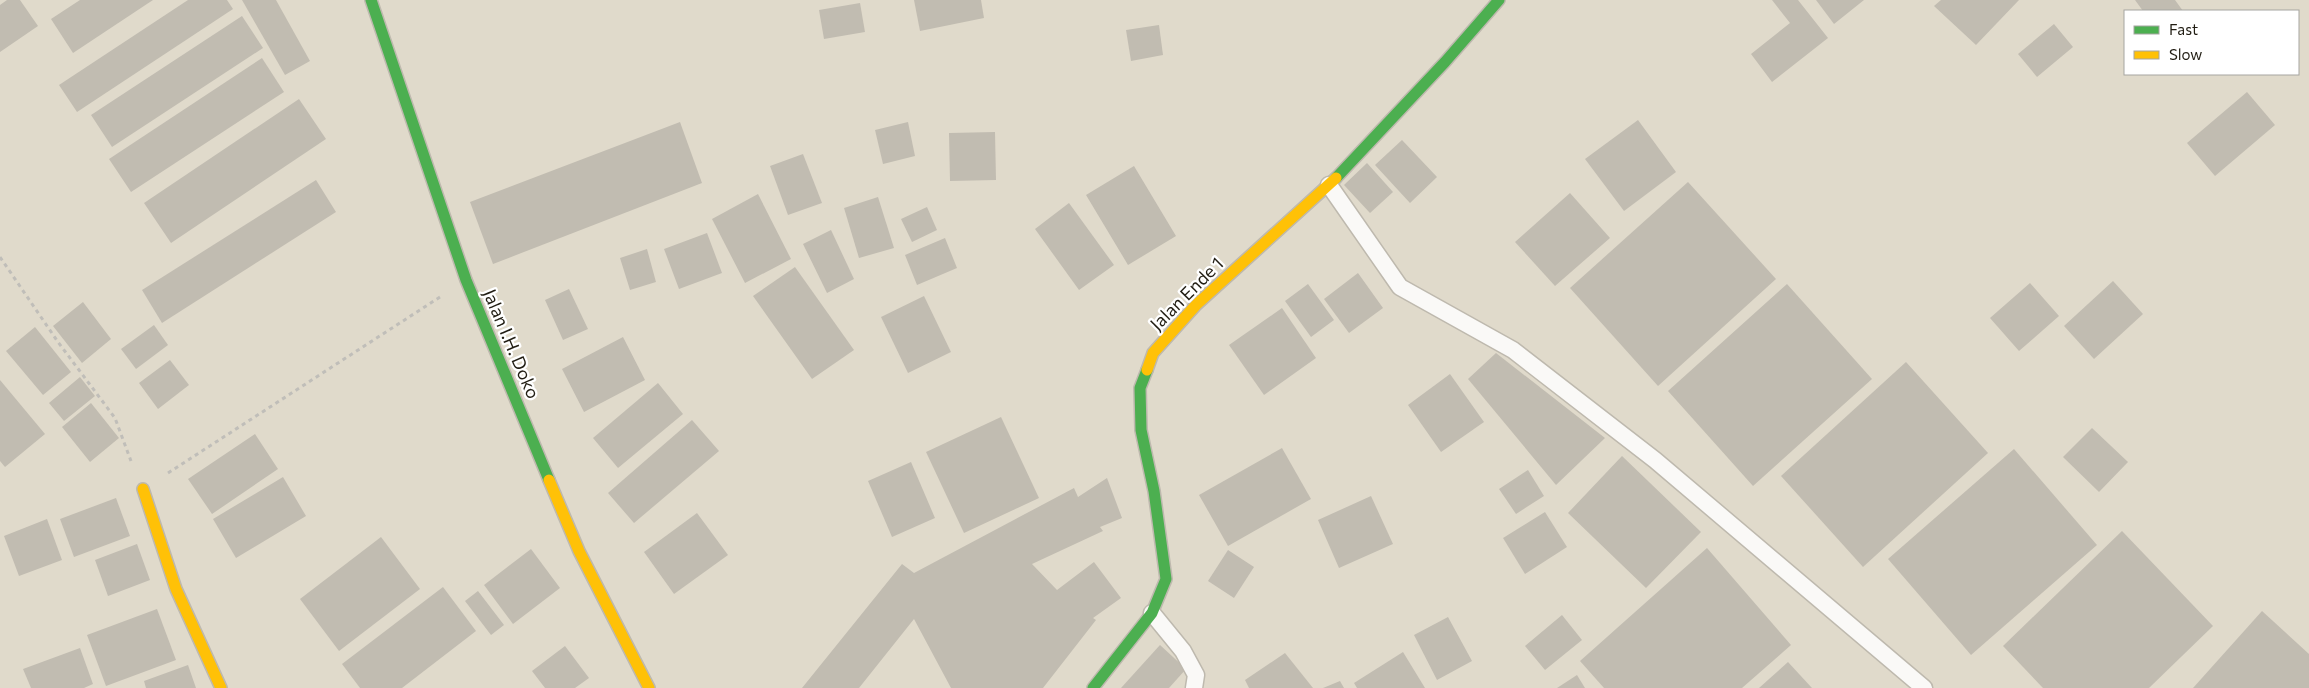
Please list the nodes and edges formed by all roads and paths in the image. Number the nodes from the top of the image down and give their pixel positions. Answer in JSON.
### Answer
{"nodes":[{"id":1,"x":371,"y":0,"type":"edge"},
{"id":2,"x":1499,"y":0,"type":"edge"},
{"id":3,"x":1329,"y":185,"type":"junction"},
{"id":4,"x":0,"y":257,"type":"edge"},
{"id":5,"x":466,"y":280,"type":"junction"},
{"id":6,"x":142,"y":489,"type":"junction"},
{"id":7,"x":1152,"y":613,"type":"junction"},
{"id":8,"x":221,"y":688,"type":"edge"},
{"id":9,"x":649,"y":688,"type":"edge"},
{"id":10,"x":1094,"y":688,"type":"edge"},
{"id":11,"x":1194,"y":688,"type":"edge"},
{"id":12,"x":1924,"y":688,"type":"edge"}],
"edges":[{"from":1,"to":5,"type":"street","name":"Jalan I.H. Doko"},
{"from":2,"to":3,"type":"street","name":"Jalan Ende 1"},
{"from":3,"to":7,"type":"street","name":"Jalan Ende 1"},
{"from":3,"to":12,"type":"lane"},
{"from":4,"to":6,"type":"path"},
{"from":5,"to":6,"type":"path"},
{"from":5,"to":9,"type":"street","name":"Jalan I.H. Doko"},
{"from":6,"to":8,"type":"street"},
{"from":7,"to":10,"type":"street","name":"Jalan Ende 1"},
{"from":7,"to":11,"type":"lane"}]}
